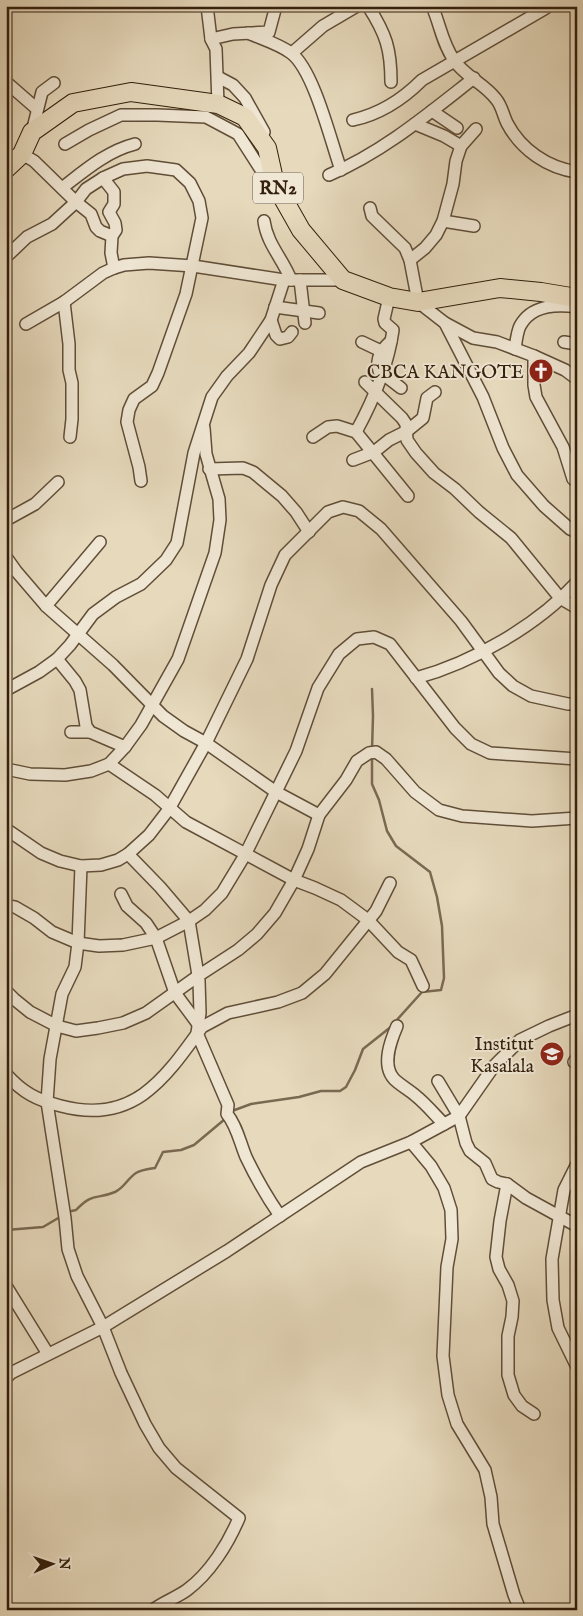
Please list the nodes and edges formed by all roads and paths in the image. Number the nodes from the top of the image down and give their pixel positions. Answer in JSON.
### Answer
{"nodes":[{"id":1,"x":207,"y":6,"type":"edge"},
{"id":2,"x":276,"y":6,"type":"edge"},
{"id":3,"x":357,"y":6,"type":"edge"},
{"id":4,"x":368,"y":6,"type":"edge"},
{"id":5,"x":432,"y":6,"type":"edge"},
{"id":6,"x":546,"y":8,"type":"dead end"},
{"id":7,"x":248,"y":33,"type":"junction"},
{"id":8,"x":211,"y":39,"type":"junction"},
{"id":9,"x":292,"y":53,"type":"junction"},
{"id":10,"x":454,"y":61,"type":"junction"},
{"id":11,"x":218,"y":77,"type":"junction"},
{"id":12,"x":474,"y":78,"type":"junction"},
{"id":13,"x":6,"y":82,"type":"edge"},
{"id":14,"x":391,"y":82,"type":"dead end"},
{"id":15,"x":54,"y":83,"type":"dead end"},
{"id":16,"x":218,"y":104,"type":"junction"},
{"id":17,"x":38,"y":109,"type":"junction"},
{"id":18,"x":432,"y":111,"type":"junction"},
{"id":19,"x":353,"y":120,"type":"dead end"},
{"id":20,"x":415,"y":124,"type":"junction"},
{"id":21,"x":457,"y":128,"type":"dead end"},
{"id":22,"x":476,"y":129,"type":"dead end"},
{"id":23,"x":32,"y":132,"type":"junction"},
{"id":24,"x":65,"y":144,"type":"dead end"},
{"id":25,"x":135,"y":144,"type":"dead end"},
{"id":26,"x":461,"y":146,"type":"junction"},
{"id":27,"x":267,"y":148,"type":"junction"},
{"id":28,"x":22,"y":154,"type":"junction"},
{"id":29,"x":6,"y":169,"type":"edge"},
{"id":30,"x":341,"y":170,"type":"junction"},
{"id":31,"x":577,"y":172,"type":"edge"},
{"id":32,"x":329,"y":176,"type":"dead end"},
{"id":33,"x":103,"y":178,"type":"junction"},
{"id":34,"x":275,"y":184,"type":"junction"},
{"id":35,"x":62,"y":188,"type":"junction"},
{"id":36,"x":76,"y":202,"type":"junction"},
{"id":37,"x":370,"y":208,"type":"dead end"},
{"id":38,"x":264,"y":221,"type":"dead end"},
{"id":39,"x":443,"y":221,"type":"junction"},
{"id":40,"x":474,"y":226,"type":"dead end"},
{"id":41,"x":112,"y":236,"type":"junction"},
{"id":42,"x":6,"y":257,"type":"edge"},
{"id":43,"x":410,"y":260,"type":"junction"},
{"id":44,"x":193,"y":266,"type":"junction"},
{"id":45,"x":114,"y":268,"type":"junction"},
{"id":46,"x":292,"y":280,"type":"junction"},
{"id":47,"x":343,"y":280,"type":"junction"},
{"id":48,"x":389,"y":297,"type":"junction"},
{"id":49,"x":577,"y":298,"type":"edge"},
{"id":50,"x":64,"y":302,"type":"junction"},
{"id":51,"x":418,"y":302,"type":"junction"},
{"id":52,"x":275,"y":307,"type":"junction"},
{"id":53,"x":577,"y":307,"type":"edge"},
{"id":54,"x":303,"y":311,"type":"junction"},
{"id":55,"x":319,"y":313,"type":"dead end"},
{"id":56,"x":271,"y":320,"type":"junction"},
{"id":57,"x":305,"y":323,"type":"dead end"},
{"id":58,"x":445,"y":323,"type":"junction"},
{"id":59,"x":26,"y":324,"type":"dead end"},
{"id":60,"x":292,"y":332,"type":"dead end"},
{"id":61,"x":391,"y":341,"type":"junction"},
{"id":62,"x":362,"y":342,"type":"dead end"},
{"id":63,"x":564,"y":342,"type":"dead end"},
{"id":64,"x":577,"y":344,"type":"edge"},
{"id":65,"x":515,"y":349,"type":"junction"},
{"id":66,"x":381,"y":351,"type":"junction"},
{"id":67,"x":534,"y":356,"type":"junction"},
{"id":68,"x":382,"y":374,"type":"junction"},
{"id":69,"x":577,"y":379,"type":"edge"},
{"id":70,"x":366,"y":382,"type":"dead end"},
{"id":71,"x":401,"y":388,"type":"dead end"},
{"id":72,"x":376,"y":392,"type":"junction"},
{"id":73,"x":435,"y":392,"type":"dead end"},
{"id":74,"x":203,"y":422,"type":"junction"},
{"id":75,"x":356,"y":432,"type":"junction"},
{"id":76,"x":406,"y":432,"type":"junction"},
{"id":77,"x":70,"y":437,"type":"dead end"},
{"id":78,"x":313,"y":437,"type":"dead end"},
{"id":79,"x":374,"y":452,"type":"junction"},
{"id":80,"x":353,"y":460,"type":"dead end"},
{"id":81,"x":209,"y":469,"type":"junction"},
{"id":82,"x":573,"y":478,"type":"dead end"},
{"id":83,"x":141,"y":481,"type":"dead end"},
{"id":84,"x":58,"y":482,"type":"dead end"},
{"id":85,"x":408,"y":496,"type":"dead end"},
{"id":86,"x":6,"y":520,"type":"edge"},
{"id":87,"x":309,"y":532,"type":"junction"},
{"id":88,"x":577,"y":532,"type":"edge"},
{"id":89,"x":100,"y":542,"type":"dead end"},
{"id":90,"x":6,"y":557,"type":"edge"},
{"id":91,"x":10,"y":570,"type":"edge"},
{"id":92,"x":577,"y":582,"type":"edge"},
{"id":93,"x":560,"y":598,"type":"junction"},
{"id":94,"x":46,"y":606,"type":"junction"},
{"id":95,"x":577,"y":608,"type":"edge"},
{"id":96,"x":77,"y":635,"type":"junction"},
{"id":97,"x":483,"y":651,"type":"junction"},
{"id":98,"x":56,"y":659,"type":"junction"},
{"id":99,"x":416,"y":678,"type":"junction"},
{"id":100,"x":6,"y":690,"type":"edge"},
{"id":101,"x":152,"y":704,"type":"junction"},
{"id":102,"x":577,"y":704,"type":"edge"},
{"id":103,"x":71,"y":732,"type":"dead end"},
{"id":104,"x":90,"y":732,"type":"junction"},
{"id":105,"x":206,"y":743,"type":"junction"},
{"id":106,"x":125,"y":747,"type":"junction"},
{"id":107,"x":577,"y":759,"type":"edge"},
{"id":108,"x":110,"y":764,"type":"junction"},
{"id":109,"x":6,"y":769,"type":"edge"},
{"id":110,"x":276,"y":792,"type":"junction"},
{"id":111,"x":169,"y":809,"type":"junction"},
{"id":112,"x":319,"y":815,"type":"junction"},
{"id":113,"x":577,"y":818,"type":"edge"},
{"id":114,"x":6,"y":829,"type":"edge"},
{"id":115,"x":128,"y":854,"type":"junction"},
{"id":116,"x":245,"y":855,"type":"junction"},
{"id":117,"x":81,"y":866,"type":"junction"},
{"id":118,"x":294,"y":880,"type":"junction"},
{"id":119,"x":390,"y":883,"type":"dead end"},
{"id":120,"x":122,"y":894,"type":"dead end"},
{"id":121,"x":6,"y":905,"type":"edge"},
{"id":122,"x":368,"y":920,"type":"junction"},
{"id":123,"x":189,"y":921,"type":"junction"},
{"id":124,"x":156,"y":938,"type":"junction"},
{"id":125,"x":78,"y":943,"type":"junction"},
{"id":126,"x":198,"y":976,"type":"junction"},
{"id":127,"x":423,"y":986,"type":"dead end"},
{"id":128,"x":6,"y":991,"type":"edge"},
{"id":129,"x":175,"y":993,"type":"junction"},
{"id":130,"x":577,"y":1015,"type":"edge"},
{"id":131,"x":57,"y":1026,"type":"junction"},
{"id":132,"x":397,"y":1026,"type":"dead end"},
{"id":133,"x":198,"y":1029,"type":"junction"},
{"id":134,"x":6,"y":1074,"type":"edge"},
{"id":135,"x":438,"y":1081,"type":"dead end"},
{"id":136,"x":47,"y":1102,"type":"junction"},
{"id":137,"x":459,"y":1116,"type":"junction"},
{"id":138,"x":444,"y":1124,"type":"junction"},
{"id":139,"x":411,"y":1142,"type":"junction"},
{"id":140,"x":577,"y":1164,"type":"edge"},
{"id":141,"x":507,"y":1184,"type":"junction"},
{"id":142,"x":280,"y":1216,"type":"junction"},
{"id":143,"x":559,"y":1216,"type":"junction"},
{"id":144,"x":577,"y":1226,"type":"edge"},
{"id":145,"x":6,"y":1286,"type":"edge"},
{"id":146,"x":103,"y":1327,"type":"junction"},
{"id":147,"x":48,"y":1354,"type":"junction"},
{"id":148,"x":577,"y":1368,"type":"edge"},
{"id":149,"x":6,"y":1378,"type":"edge"},
{"id":150,"x":534,"y":1414,"type":"dead end"},
{"id":151,"x":152,"y":1610,"type":"edge"},
{"id":152,"x":520,"y":1610,"type":"edge"}],
"edges":[{"from":1,"to":8,"type":"street"},
{"from":2,"to":7,"type":"street"},
{"from":3,"to":9,"type":"street"},
{"from":4,"to":14,"type":"street"},
{"from":5,"to":10,"type":"street"},
{"from":6,"to":10,"type":"street"},
{"from":7,"to":8,"type":"street"},
{"from":7,"to":9,"type":"street"},
{"from":8,"to":11,"type":"street"},
{"from":9,"to":30,"type":"street"},
{"from":10,"to":12,"type":"street"},
{"from":10,"to":19,"type":"street"},
{"from":11,"to":16,"type":"street"},
{"from":11,"to":27,"type":"street"},
{"from":12,"to":18,"type":"street"},
{"from":12,"to":31,"type":"street"},
{"from":13,"to":17,"type":"street"},
{"from":15,"to":17,"type":"street"},
{"from":16,"to":23,"type":"highway","number":"RN2"},
{"from":16,"to":27,"type":"highway","number":"RN2"},
{"from":17,"to":23,"type":"street"},
{"from":18,"to":20,"type":"street"},
{"from":18,"to":21,"type":"street"},
{"from":20,"to":26,"type":"street"},
{"from":20,"to":30,"type":"street"},
{"from":22,"to":26,"type":"street"},
{"from":23,"to":28,"type":"highway","number":"RN2"},
{"from":24,"to":34,"type":"street"},
{"from":25,"to":35,"type":"street"},
{"from":26,"to":39,"type":"street"},
{"from":27,"to":34,"type":"highway","number":"RN2"},
{"from":28,"to":29,"type":"highway","number":"RN2"},
{"from":28,"to":35,"type":"street"},
{"from":30,"to":32,"type":"street"},
{"from":33,"to":36,"type":"street"},
{"from":33,"to":41,"type":"street"},
{"from":33,"to":44,"type":"street"},
{"from":34,"to":47,"type":"highway","number":"RN2"},
{"from":35,"to":36,"type":"street"},
{"from":36,"to":41,"type":"street"},
{"from":36,"to":42,"type":"street"},
{"from":37,"to":43,"type":"street"},
{"from":38,"to":46,"type":"street"},
{"from":39,"to":40,"type":"street"},
{"from":39,"to":43,"type":"street"},
{"from":41,"to":45,"type":"street"},
{"from":43,"to":51,"type":"street"},
{"from":44,"to":45,"type":"street"},
{"from":44,"to":46,"type":"street"},
{"from":44,"to":83,"type":"street"},
{"from":45,"to":50,"type":"street"},
{"from":46,"to":47,"type":"street"},
{"from":46,"to":52,"type":"street"},
{"from":46,"to":54,"type":"street"},
{"from":47,"to":48,"type":"highway","number":"RN2"},
{"from":48,"to":51,"type":"highway","number":"RN2"},
{"from":48,"to":61,"type":"street"},
{"from":49,"to":51,"type":"highway","number":"RN2"},
{"from":50,"to":59,"type":"street"},
{"from":50,"to":77,"type":"street"},
{"from":51,"to":58,"type":"street"},
{"from":52,"to":54,"type":"street"},
{"from":52,"to":56,"type":"street"},
{"from":53,"to":65,"type":"street"},
{"from":54,"to":55,"type":"street"},
{"from":54,"to":57,"type":"street"},
{"from":56,"to":60,"type":"street"},
{"from":56,"to":74,"type":"street"},
{"from":58,"to":65,"type":"street"},
{"from":58,"to":88,"type":"street"},
{"from":61,"to":66,"type":"street"},
{"from":61,"to":68,"type":"street"},
{"from":62,"to":66,"type":"street"},
{"from":63,"to":64,"type":"street"},
{"from":65,"to":67,"type":"street"},
{"from":66,"to":68,"type":"street"},
{"from":67,"to":69,"type":"street"},
{"from":67,"to":82,"type":"street"},
{"from":68,"to":71,"type":"street"},
{"from":68,"to":72,"type":"street"},
{"from":70,"to":72,"type":"street"},
{"from":72,"to":75,"type":"street"},
{"from":72,"to":76,"type":"street"},
{"from":73,"to":76,"type":"street"},
{"from":74,"to":81,"type":"street"},
{"from":74,"to":96,"type":"street"},
{"from":75,"to":78,"type":"street"},
{"from":75,"to":79,"type":"street"},
{"from":76,"to":79,"type":"street"},
{"from":76,"to":93,"type":"street"},
{"from":79,"to":80,"type":"street"},
{"from":79,"to":85,"type":"street"},
{"from":81,"to":87,"type":"street"},
{"from":81,"to":101,"type":"street"},
{"from":84,"to":86,"type":"street"},
{"from":87,"to":97,"type":"street"},
{"from":87,"to":105,"type":"street"},
{"from":89,"to":94,"type":"street"},
{"from":90,"to":91,"type":"street"},
{"from":91,"to":94,"type":"street"},
{"from":92,"to":93,"type":"street"},
{"from":93,"to":95,"type":"street"},
{"from":93,"to":97,"type":"street"},
{"from":94,"to":96,"type":"street"},
{"from":96,"to":98,"type":"street"},
{"from":96,"to":101,"type":"street"},
{"from":97,"to":99,"type":"street"},
{"from":97,"to":102,"type":"street"},
{"from":98,"to":100,"type":"street"},
{"from":98,"to":104,"type":"street"},
{"from":99,"to":107,"type":"street"},
{"from":99,"to":110,"type":"street"},
{"from":101,"to":105,"type":"street"},
{"from":101,"to":106,"type":"street"},
{"from":103,"to":104,"type":"street"},
{"from":104,"to":106,"type":"street"},
{"from":105,"to":110,"type":"street"},
{"from":105,"to":111,"type":"street"},
{"from":106,"to":108,"type":"street"},
{"from":108,"to":109,"type":"street"},
{"from":108,"to":111,"type":"street"},
{"from":110,"to":112,"type":"street"},
{"from":110,"to":116,"type":"street"},
{"from":111,"to":115,"type":"street"},
{"from":111,"to":116,"type":"street"},
{"from":112,"to":113,"type":"street"},
{"from":112,"to":118,"type":"street"},
{"from":114,"to":117,"type":"street"},
{"from":115,"to":117,"type":"street"},
{"from":115,"to":123,"type":"street"},
{"from":116,"to":118,"type":"street"},
{"from":116,"to":123,"type":"street"},
{"from":117,"to":125,"type":"street"},
{"from":118,"to":122,"type":"street"},
{"from":118,"to":126,"type":"street"},
{"from":119,"to":122,"type":"street"},
{"from":120,"to":124,"type":"street"},
{"from":121,"to":125,"type":"street"},
{"from":122,"to":127,"type":"street"},
{"from":122,"to":133,"type":"street"},
{"from":123,"to":124,"type":"street"},
{"from":123,"to":126,"type":"street"},
{"from":124,"to":125,"type":"street"},
{"from":124,"to":129,"type":"street"},
{"from":125,"to":131,"type":"street"},
{"from":126,"to":129,"type":"street"},
{"from":126,"to":133,"type":"street"},
{"from":128,"to":131,"type":"street"},
{"from":129,"to":131,"type":"street"},
{"from":129,"to":133,"type":"street"},
{"from":130,"to":137,"type":"street"},
{"from":131,"to":136,"type":"street"},
{"from":132,"to":138,"type":"street"},
{"from":133,"to":136,"type":"street"},
{"from":133,"to":142,"type":"street"},
{"from":134,"to":136,"type":"street"},
{"from":135,"to":137,"type":"street"},
{"from":136,"to":146,"type":"street"},
{"from":137,"to":138,"type":"street"},
{"from":137,"to":141,"type":"street"},
{"from":138,"to":139,"type":"street"},
{"from":139,"to":142,"type":"street"},
{"from":139,"to":152,"type":"street"},
{"from":140,"to":143,"type":"street"},
{"from":141,"to":143,"type":"street"},
{"from":141,"to":150,"type":"street"},
{"from":142,"to":146,"type":"street"},
{"from":143,"to":144,"type":"street"},
{"from":143,"to":148,"type":"street"},
{"from":145,"to":147,"type":"street"},
{"from":146,"to":147,"type":"street"},
{"from":146,"to":151,"type":"street"},
{"from":147,"to":149,"type":"street"}]}
